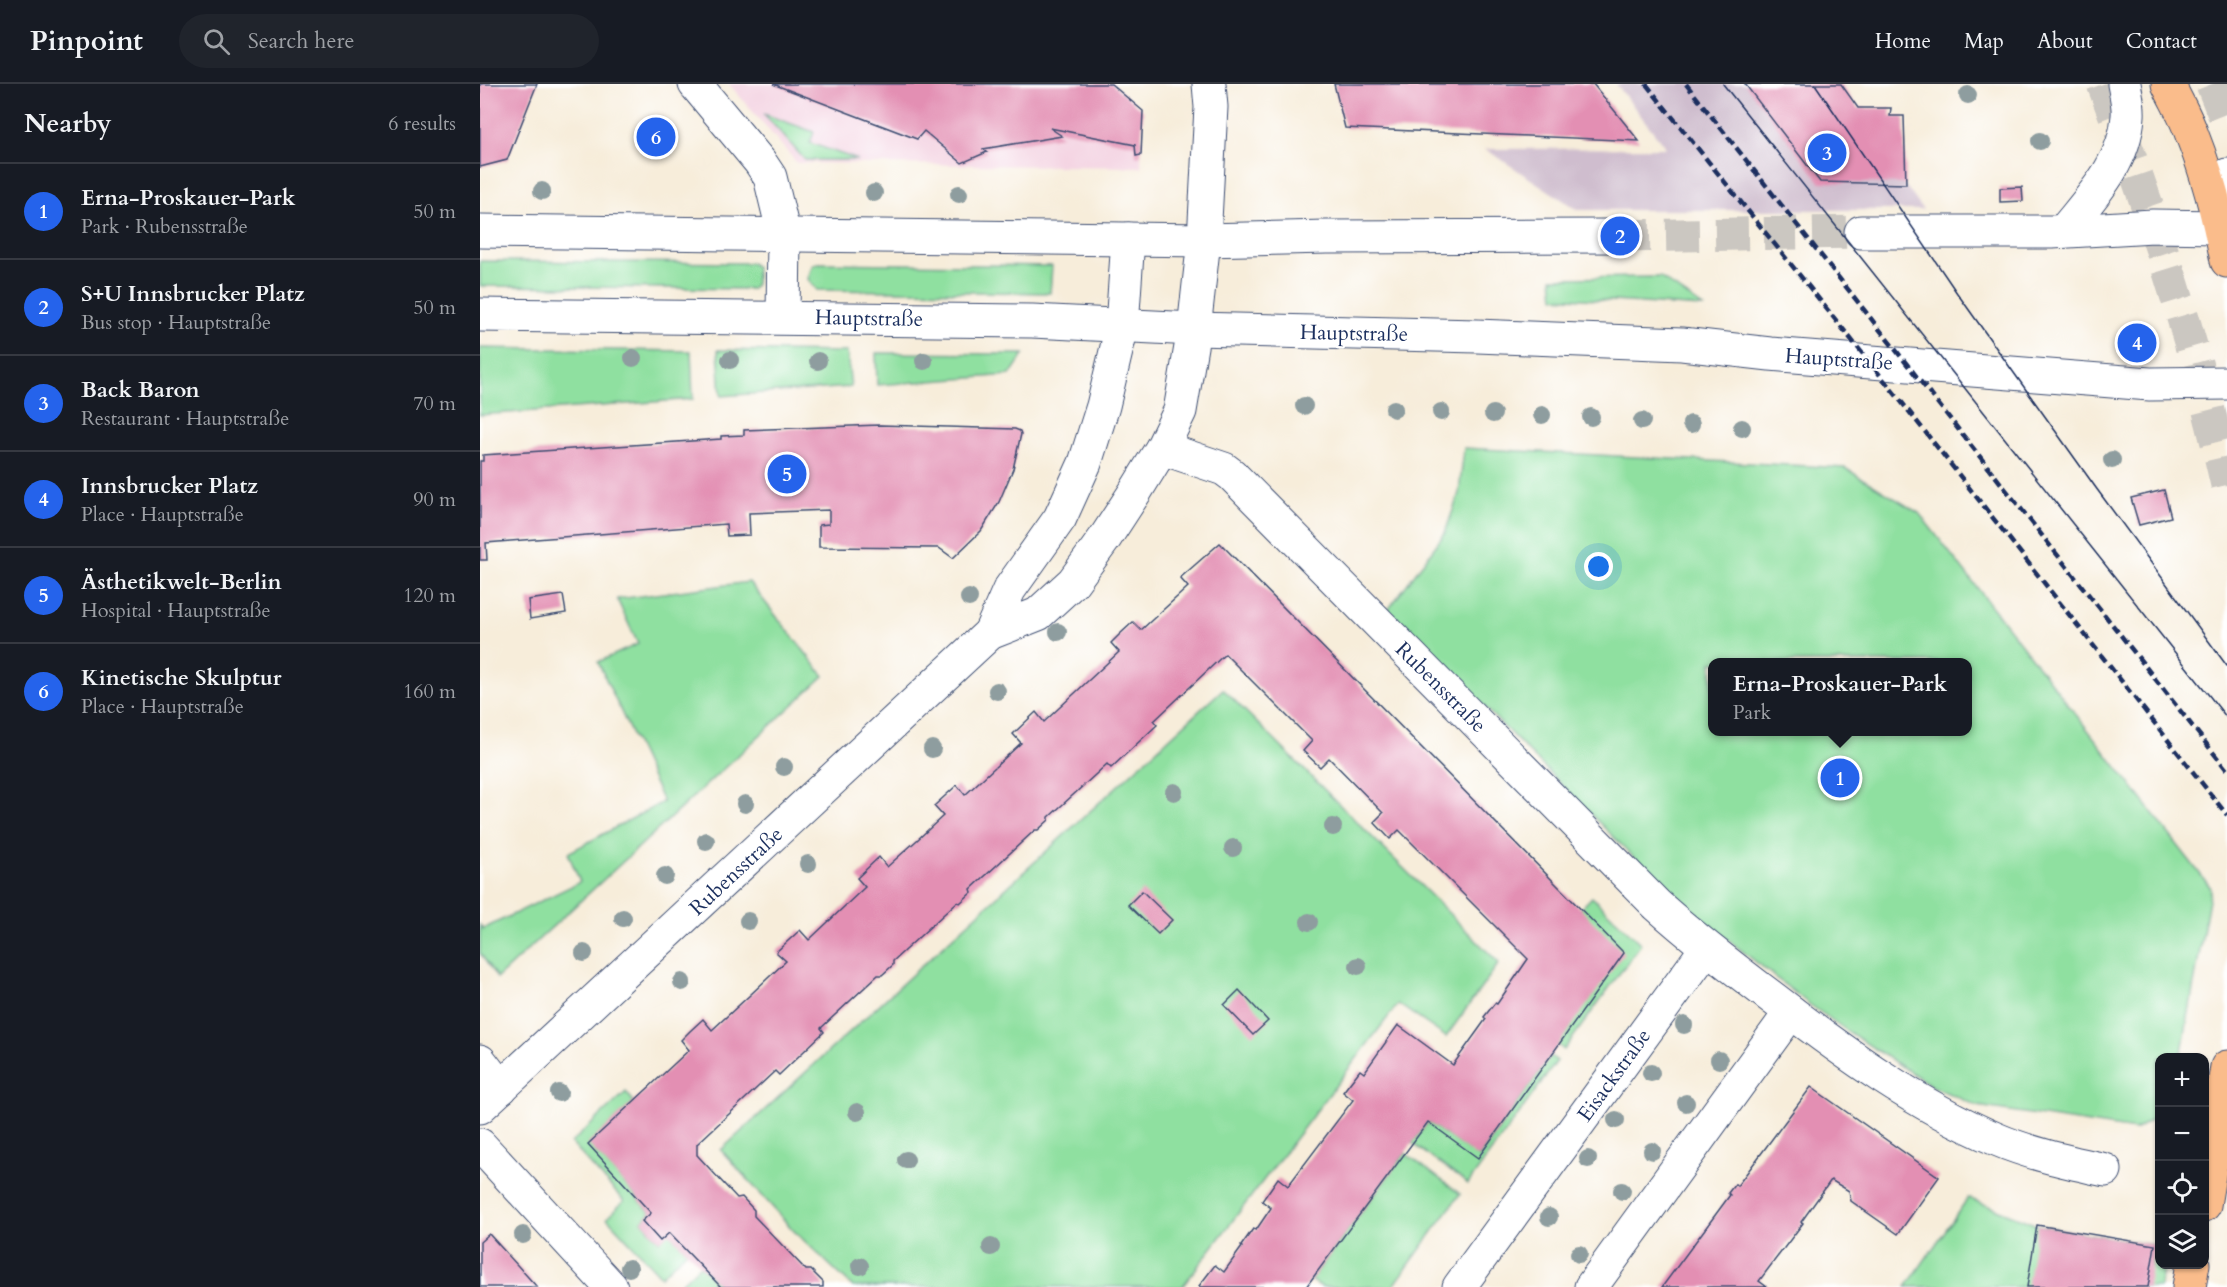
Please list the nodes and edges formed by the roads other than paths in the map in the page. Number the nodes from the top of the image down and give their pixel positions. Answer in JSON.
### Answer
{"nodes":[{"id":1,"x":695,"y":84,"type":"edge"},
{"id":2,"x":1209,"y":84,"type":"edge"},
{"id":3,"x":2124,"y":84,"type":"edge"},
{"id":4,"x":2168,"y":84,"type":"edge"},
{"id":5,"x":2227,"y":175,"type":"edge"},
{"id":6,"x":2224,"y":227,"type":"edge"},
{"id":7,"x":480,"y":231,"type":"edge"},
{"id":8,"x":2064,"y":231,"type":"junction"},
{"id":9,"x":1861,"y":232,"type":"tunnel mouth"},
{"id":10,"x":783,"y":235,"type":"junction"},
{"id":11,"x":1617,"y":237,"type":"tunnel mouth"},
{"id":12,"x":1128,"y":239,"type":"junction"},
{"id":13,"x":1204,"y":240,"type":"junction"},
{"id":14,"x":2227,"y":261,"type":"edge"},
{"id":15,"x":480,"y":315,"type":"edge"},
{"id":16,"x":783,"y":317,"type":"junction"},
{"id":17,"x":1122,"y":326,"type":"junction"},
{"id":18,"x":1194,"y":329,"type":"junction"},
{"id":19,"x":2227,"y":383,"type":"edge"},
{"id":20,"x":1162,"y":448,"type":"junction"},
{"id":21,"x":990,"y":633,"type":"junction"},
{"id":22,"x":1706,"y":948,"type":"junction"},
{"id":23,"x":1791,"y":1012,"type":"junction"},
{"id":24,"x":480,"y":1061,"type":"edge"},
{"id":25,"x":2227,"y":1067,"type":"edge"},
{"id":26,"x":491,"y":1097,"type":"edge"},
{"id":27,"x":480,"y":1145,"type":"edge"},
{"id":28,"x":2105,"y":1170,"type":"dead end"},
{"id":29,"x":2209,"y":1180,"type":"edge"},
{"id":30,"x":2192,"y":1269,"type":"edge"},
{"id":31,"x":611,"y":1287,"type":"edge"},
{"id":32,"x":1459,"y":1287,"type":"edge"},
{"id":33,"x":1591,"y":1287,"type":"edge"},
{"id":34,"x":2189,"y":1287,"type":"edge"}],
"edges":[{"from":1,"to":10,"type":"street"},
{"from":2,"to":13,"type":"street","name":"Rubensstraße"},
{"from":3,"to":8,"type":"street"},
{"from":4,"to":6,"type":"main road"},
{"from":5,"to":6,"type":"street"},
{"from":6,"to":8,"type":"street"},
{"from":6,"to":14,"type":"main road"},
{"from":7,"to":10,"type":"street"},
{"from":8,"to":9,"type":"street"},
{"from":10,"to":12,"type":"street"},
{"from":10,"to":16,"type":"street"},
{"from":11,"to":13,"type":"street"},
{"from":12,"to":13,"type":"street"},
{"from":12,"to":17,"type":"street","name":"Rubensstraße"},
{"from":13,"to":18,"type":"street","name":"Rubensstraße"},
{"from":15,"to":16,"type":"street","name":"Hauptstraße"},
{"from":16,"to":17,"type":"street","name":"Hauptstraße"},
{"from":17,"to":18,"type":"street","name":"Hauptstraße"},
{"from":17,"to":21,"type":"street","name":"Rubensstraße"},
{"from":18,"to":19,"type":"street","name":"Hauptstraße"},
{"from":18,"to":20,"type":"street","name":"Rubensstraße"},
{"from":20,"to":21,"type":"street","name":"Rubensstraße"},
{"from":20,"to":22,"type":"street","name":"Rubensstraße"},
{"from":21,"to":26,"type":"street","name":"Rubensstraße"},
{"from":22,"to":23,"type":"street"},
{"from":22,"to":32,"type":"street","name":"Eisackstraße"},
{"from":23,"to":28,"type":"street"},
{"from":23,"to":33,"type":"street"},
{"from":24,"to":26,"type":"street"},
{"from":25,"to":29,"type":"main road"},
{"from":27,"to":31,"type":"street"},
{"from":30,"to":34,"type":"main road"}]}
